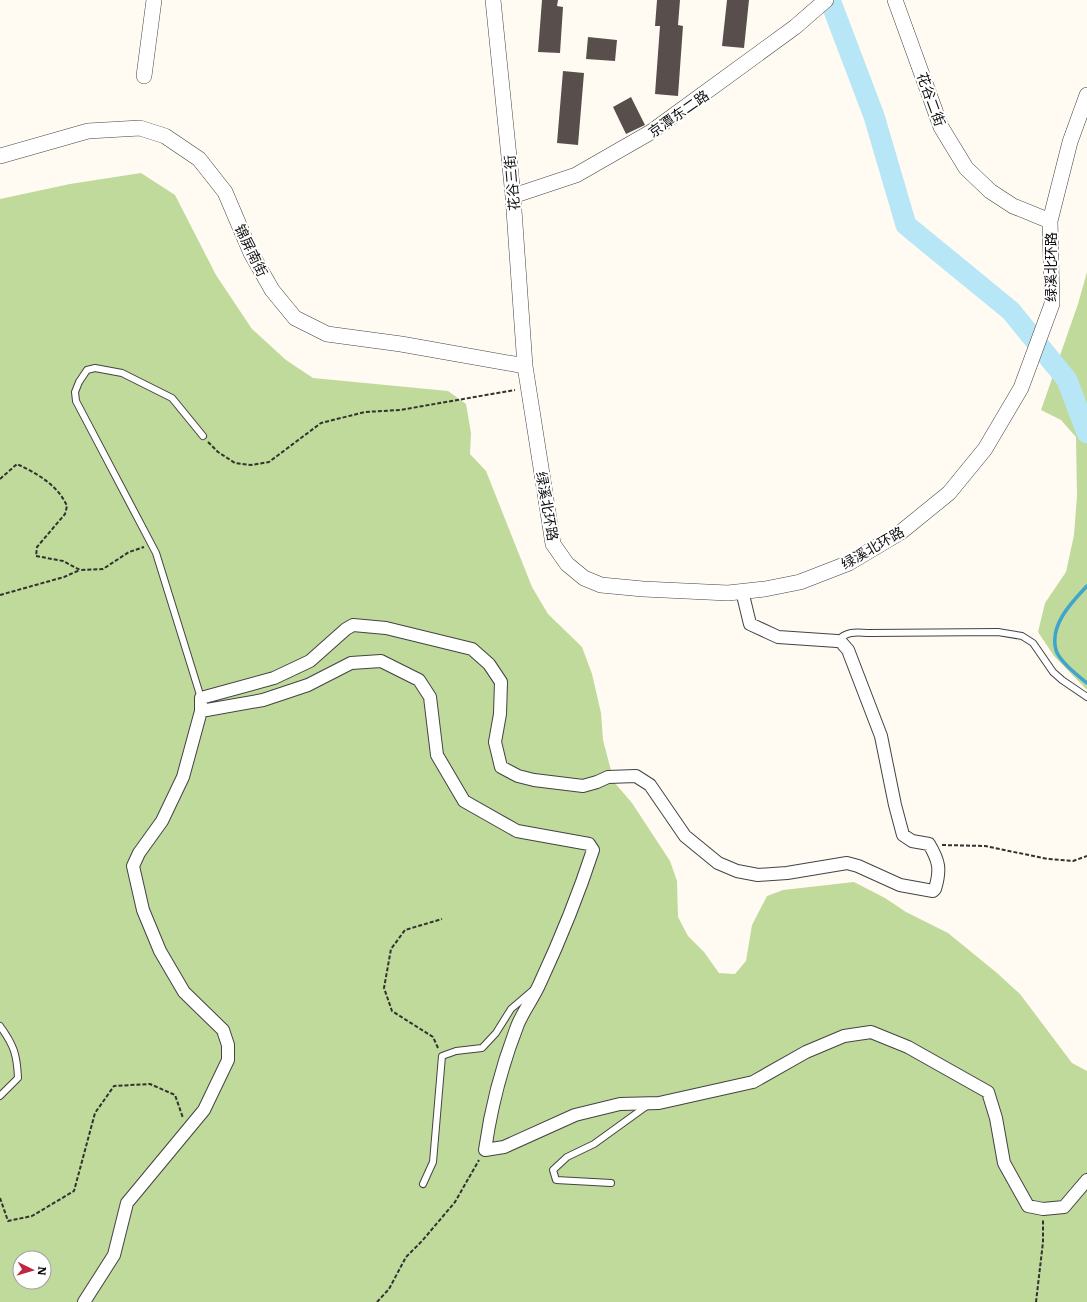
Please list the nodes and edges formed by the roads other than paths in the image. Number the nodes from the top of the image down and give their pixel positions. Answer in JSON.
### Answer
{"nodes":[{"id":1,"x":154,"y":0,"type":"edge"},
{"id":2,"x":493,"y":0,"type":"edge"},
{"id":3,"x":826,"y":0,"type":"edge"},
{"id":4,"x":895,"y":0,"type":"edge"},
{"id":5,"x":144,"y":76,"type":"dead end"},
{"id":6,"x":1087,"y":95,"type":"edge"},
{"id":7,"x":0,"y":156,"type":"edge"},
{"id":8,"x":513,"y":196,"type":"junction"},
{"id":9,"x":1050,"y":221,"type":"junction"},
{"id":10,"x":525,"y":366,"type":"junction"},
{"id":11,"x":203,"y":436,"type":"road end"},
{"id":12,"x":742,"y":591,"type":"junction"},
{"id":13,"x":837,"y":641,"type":"junction"},
{"id":14,"x":1087,"y":697,"type":"edge"},
{"id":15,"x":201,"y":698,"type":"junction"},
{"id":16,"x":201,"y":712,"type":"junction"},
{"id":17,"x":540,"y":984,"type":"junction"},
{"id":18,"x":0,"y":1026,"type":"edge"},
{"id":19,"x":0,"y":1096,"type":"edge"},
{"id":20,"x":649,"y":1104,"type":"junction"},
{"id":21,"x":1087,"y":1180,"type":"edge"},
{"id":22,"x":611,"y":1183,"type":"dead end"},
{"id":23,"x":423,"y":1184,"type":"dead end"},
{"id":24,"x":84,"y":1302,"type":"edge"}],
"edges":[{"from":1,"to":5,"type":"street"},
{"from":2,"to":8,"type":"street","name":"花谷三街"},
{"from":3,"to":8,"type":"street","name":"京潭东二路"},
{"from":4,"to":9,"type":"street","name":"花谷二街"},
{"from":6,"to":9,"type":"street","name":"绿溪北环路"},
{"from":7,"to":10,"type":"street","name":"锦屏南街"},
{"from":8,"to":10,"type":"street","name":"花谷三街"},
{"from":9,"to":12,"type":"street","name":"绿溪北环路"},
{"from":10,"to":12,"type":"street","name":"绿溪北环路"},
{"from":11,"to":15,"type":"lane"},
{"from":12,"to":13,"type":"street"},
{"from":13,"to":14,"type":"lane"},
{"from":13,"to":15,"type":"street"},
{"from":15,"to":16,"type":"street"},
{"from":16,"to":17,"type":"street"},
{"from":16,"to":24,"type":"street"},
{"from":17,"to":20,"type":"street"},
{"from":17,"to":23,"type":"lane"},
{"from":18,"to":19,"type":"lane"},
{"from":20,"to":21,"type":"street"},
{"from":20,"to":22,"type":"lane"}]}
